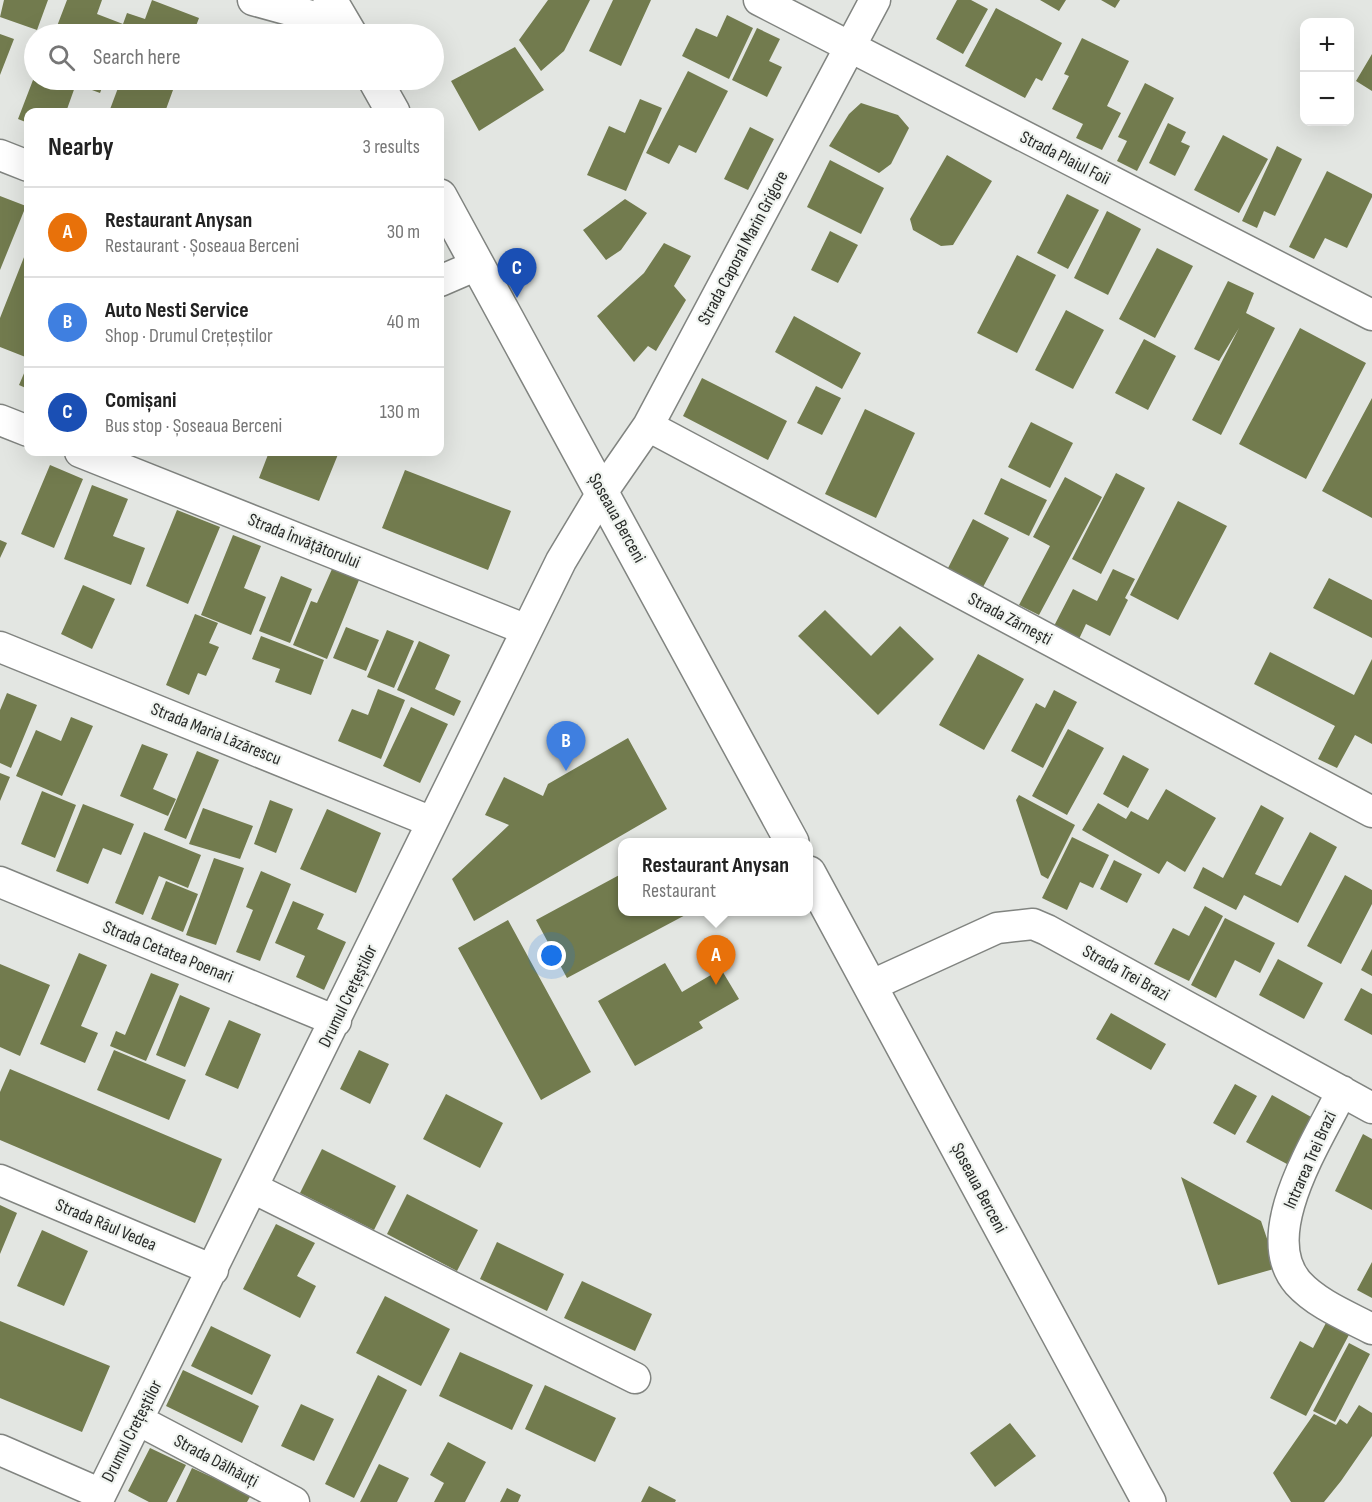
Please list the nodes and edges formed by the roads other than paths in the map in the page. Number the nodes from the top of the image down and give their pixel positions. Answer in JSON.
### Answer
{"nodes":[{"id":1,"x":253,"y":0,"type":"edge"},
{"id":2,"x":759,"y":0,"type":"edge"},
{"id":3,"x":875,"y":0,"type":"edge"},
{"id":4,"x":341,"y":20,"type":"edge"},
{"id":5,"x":850,"y":48,"type":"junction"},
{"id":6,"x":381,"y":90,"type":"edge"},
{"id":7,"x":391,"y":108,"type":"edge"},
{"id":8,"x":0,"y":155,"type":"edge"},
{"id":9,"x":24,"y":164,"type":"edge"},
{"id":10,"x":444,"y":203,"type":"edge"},
{"id":11,"x":477,"y":265,"type":"junction"},
{"id":12,"x":444,"y":278,"type":"edge"},
{"id":13,"x":1372,"y":315,"type":"edge"},
{"id":14,"x":0,"y":420,"type":"edge"},
{"id":15,"x":648,"y":426,"type":"junction"},
{"id":16,"x":24,"y":429,"type":"edge"},
{"id":17,"x":90,"y":456,"type":"edge"},
{"id":18,"x":603,"y":491,"type":"junction"},
{"id":19,"x":527,"y":630,"type":"junction"},
{"id":20,"x":0,"y":647,"type":"edge"},
{"id":21,"x":1372,"y":812,"type":"edge"},
{"id":22,"x":432,"y":822,"type":"junction"},
{"id":23,"x":789,"y":838,"type":"edge"},
{"id":24,"x":813,"y":880,"type":"edge"},
{"id":25,"x":0,"y":882,"type":"edge"},
{"id":26,"x":870,"y":986,"type":"junction"},
{"id":27,"x":336,"y":1021,"type":"junction"},
{"id":28,"x":1342,"y":1091,"type":"junction"},
{"id":29,"x":1372,"y":1108,"type":"edge"},
{"id":30,"x":0,"y":1180,"type":"edge"},
{"id":31,"x":253,"y":1188,"type":"junction"},
{"id":32,"x":213,"y":1270,"type":"junction"},
{"id":33,"x":1372,"y":1329,"type":"edge"},
{"id":34,"x":635,"y":1378,"type":"dead end"},
{"id":35,"x":138,"y":1420,"type":"junction"},
{"id":36,"x":0,"y":1450,"type":"edge"},
{"id":37,"x":99,"y":1498,"type":"edge"},
{"id":38,"x":294,"y":1502,"type":"edge"},
{"id":39,"x":1149,"y":1502,"type":"edge"}],
"edges":[{"from":1,"to":4,"type":"street"},
{"from":2,"to":5,"type":"street","name":"Strada Plaiul Foii"},
{"from":3,"to":5,"type":"street","name":"Strada Caporal Marin Grigore"},
{"from":5,"to":13,"type":"street","name":"Strada Plaiul Foii"},
{"from":5,"to":15,"type":"street","name":"Strada Caporal Marin Grigore"},
{"from":6,"to":7,"type":"main road"},
{"from":8,"to":9,"type":"street"},
{"from":10,"to":11,"type":"main road","name":"Șoseaua Berceni"},
{"from":11,"to":12,"type":"street"},
{"from":11,"to":18,"type":"main road","name":"Șoseaua Berceni"},
{"from":14,"to":16,"type":"street"},
{"from":15,"to":18,"type":"street","name":"Strada Caporal Marin Grigore"},
{"from":15,"to":21,"type":"street","name":"Strada Zărnești"},
{"from":17,"to":19,"type":"street","name":"Strada Învățătorului"},
{"from":18,"to":19,"type":"street","name":"Drumul Crețeștilor"},
{"from":18,"to":23,"type":"main road","name":"Șoseaua Berceni"},
{"from":19,"to":22,"type":"street","name":"Drumul Crețeștilor"},
{"from":20,"to":22,"type":"street","name":"Strada Maria Lăzărescu"},
{"from":22,"to":27,"type":"street","name":"Drumul Crețeștilor"},
{"from":24,"to":26,"type":"main road","name":"Șoseaua Berceni"},
{"from":25,"to":27,"type":"street","name":"Strada Cetatea Poenari"},
{"from":26,"to":28,"type":"street","name":"Strada Trei Brazi"},
{"from":26,"to":39,"type":"main road","name":"Șoseaua Berceni"},
{"from":27,"to":31,"type":"street","name":"Drumul Crețeștilor"},
{"from":28,"to":29,"type":"street","name":"Strada Trei Brazi"},
{"from":28,"to":33,"type":"street","name":"Intrarea Trei Brazi"},
{"from":30,"to":32,"type":"street","name":"Strada Râul Vedea"},
{"from":31,"to":32,"type":"street","name":"Drumul Crețeștilor"},
{"from":31,"to":34,"type":"street"},
{"from":32,"to":35,"type":"street","name":"Drumul Crețeștilor"},
{"from":35,"to":37,"type":"street","name":"Drumul Crețeștilor"},
{"from":35,"to":38,"type":"street","name":"Strada Dălhăuți"},
{"from":36,"to":37,"type":"street"}]}
